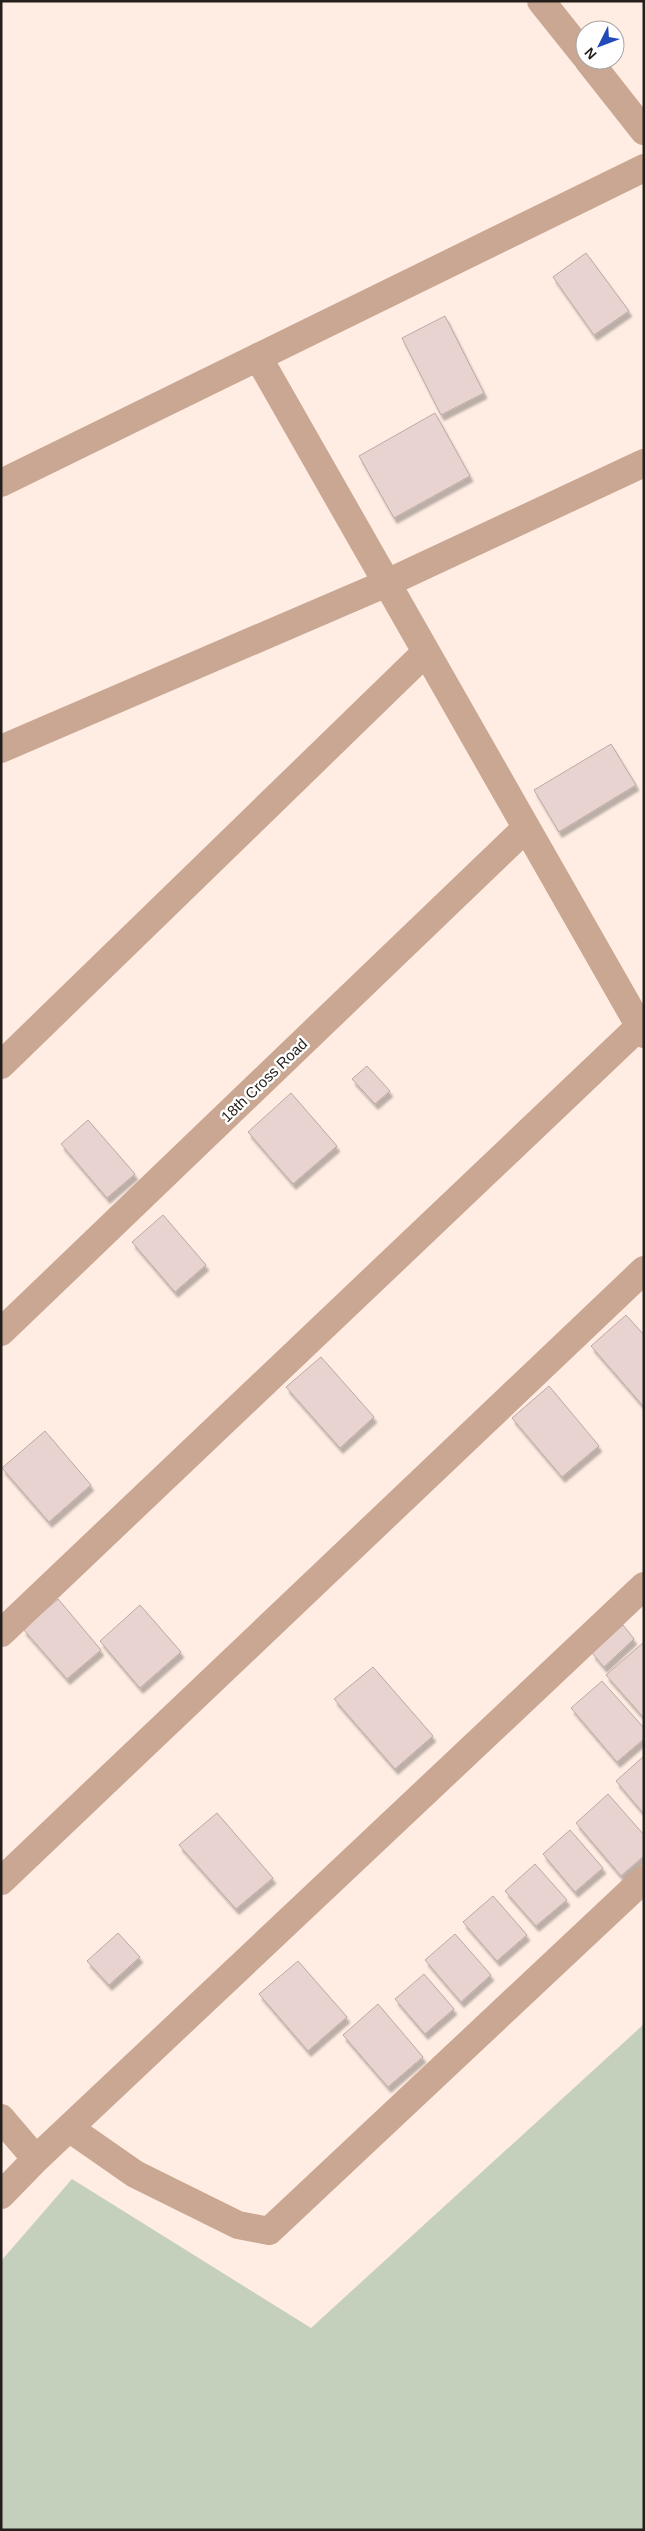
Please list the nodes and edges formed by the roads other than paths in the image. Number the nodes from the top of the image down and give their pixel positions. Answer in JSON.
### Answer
{"nodes":[{"id":1,"x":546,"y":3,"type":"edge"},
{"id":2,"x":575,"y":42,"type":"edge"},
{"id":3,"x":596,"y":70,"type":"edge"},
{"id":4,"x":644,"y":131,"type":"edge"},
{"id":5,"x":644,"y":168,"type":"edge"},
{"id":6,"x":258,"y":357,"type":"junction"},
{"id":7,"x":644,"y":463,"type":"edge"},
{"id":8,"x":1,"y":483,"type":"edge"},
{"id":9,"x":387,"y":583,"type":"junction"},
{"id":10,"x":426,"y":652,"type":"junction"},
{"id":11,"x":1,"y":749,"type":"edge"},
{"id":12,"x":526,"y":828,"type":"junction"},
{"id":13,"x":642,"y":1031,"type":"edge"},
{"id":14,"x":1,"y":1065,"type":"edge"},
{"id":15,"x":644,"y":1270,"type":"edge"},
{"id":16,"x":1,"y":1332,"type":"edge"},
{"id":17,"x":644,"y":1586,"type":"edge"},
{"id":18,"x":1,"y":1634,"type":"edge"},
{"id":19,"x":644,"y":1879,"type":"edge"},
{"id":20,"x":1,"y":1881,"type":"edge"},
{"id":21,"x":1,"y":2118,"type":"edge"},
{"id":22,"x":68,"y":2128,"type":"junction"},
{"id":23,"x":36,"y":2159,"type":"junction"},
{"id":24,"x":1,"y":2195,"type":"edge"}],
"edges":[{"from":1,"to":2,"type":"street"},
{"from":3,"to":4,"type":"street"},
{"from":5,"to":6,"type":"street"},
{"from":6,"to":8,"type":"street"},
{"from":6,"to":9,"type":"street"},
{"from":7,"to":9,"type":"street"},
{"from":9,"to":10,"type":"street"},
{"from":9,"to":11,"type":"street"},
{"from":10,"to":12,"type":"street"},
{"from":10,"to":14,"type":"street"},
{"from":12,"to":13,"type":"street"},
{"from":12,"to":16,"type":"street","name":"18th Cross Road"},
{"from":13,"to":18,"type":"street"},
{"from":15,"to":20,"type":"street"},
{"from":17,"to":22,"type":"street"},
{"from":19,"to":22,"type":"street"},
{"from":21,"to":23,"type":"street"},
{"from":22,"to":23,"type":"street"},
{"from":23,"to":24,"type":"street"}]}
